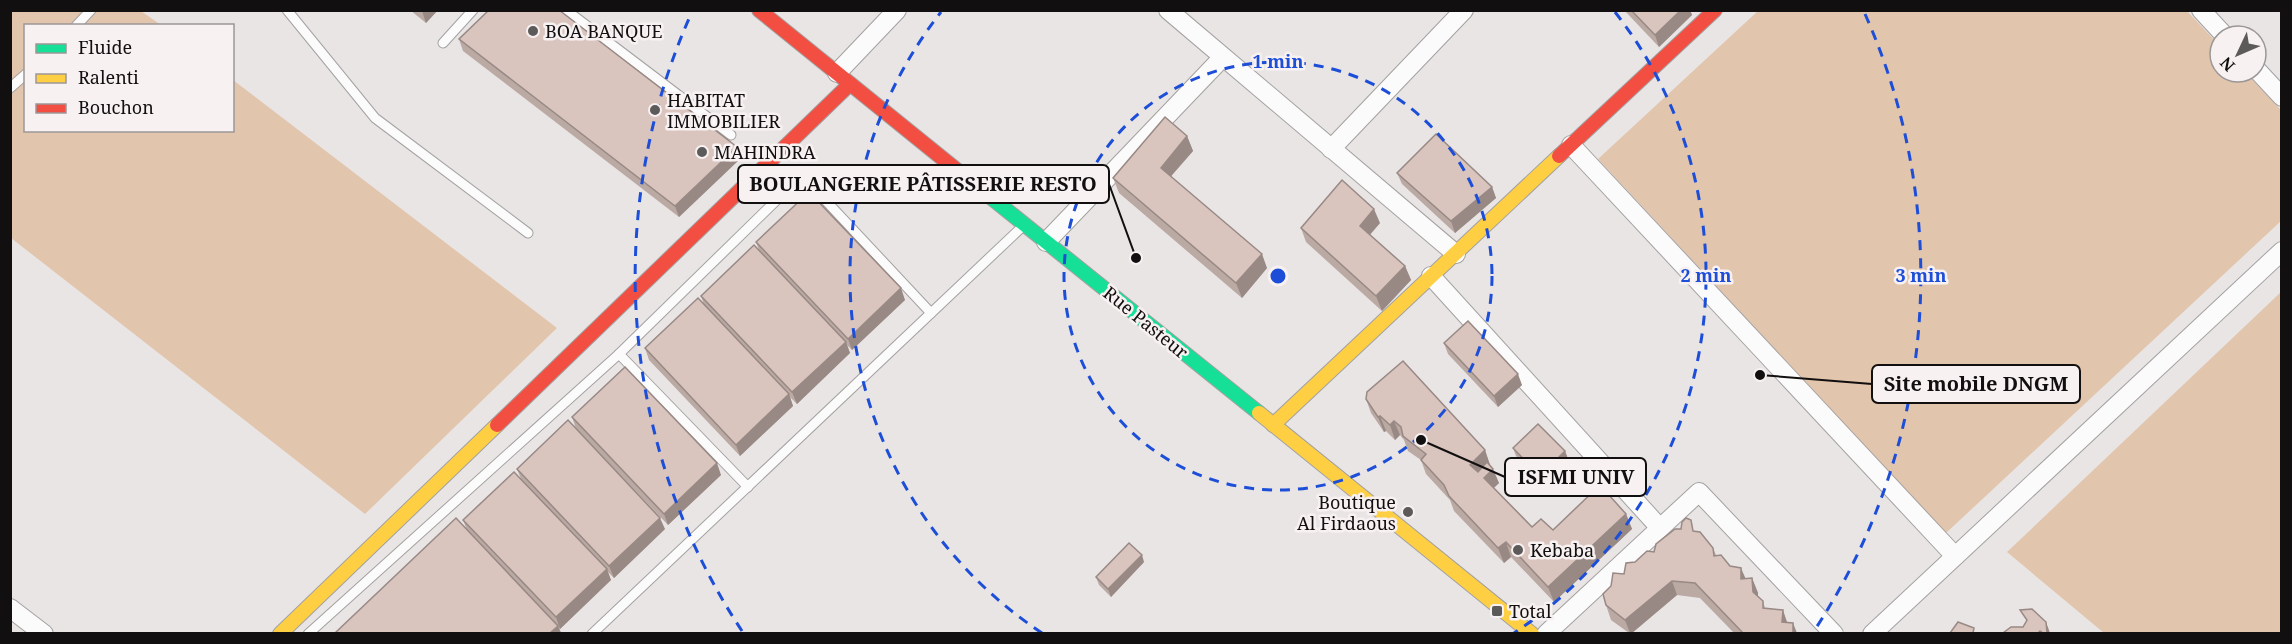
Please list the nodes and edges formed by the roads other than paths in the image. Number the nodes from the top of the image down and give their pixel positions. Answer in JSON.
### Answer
{"nodes":[{"id":1,"x":91,"y":10,"type":"edge"},
{"id":2,"x":287,"y":10,"type":"edge"},
{"id":3,"x":473,"y":10,"type":"edge"},
{"id":4,"x":566,"y":10,"type":"edge"},
{"id":5,"x":759,"y":10,"type":"edge"},
{"id":6,"x":897,"y":10,"type":"edge"},
{"id":7,"x":1168,"y":10,"type":"edge"},
{"id":8,"x":1464,"y":10,"type":"edge"},
{"id":9,"x":1715,"y":10,"type":"edge"},
{"id":10,"x":2201,"y":10,"type":"edge"},
{"id":11,"x":78,"y":24,"type":"edge"},
{"id":12,"x":2214,"y":24,"type":"edge"},
{"id":13,"x":443,"y":43,"type":"dead end"},
{"id":14,"x":1223,"y":57,"type":"junction"},
{"id":15,"x":24,"y":76,"type":"edge"},
{"id":16,"x":844,"y":79,"type":"junction"},
{"id":17,"x":2268,"y":82,"type":"edge"},
{"id":18,"x":10,"y":88,"type":"edge"},
{"id":19,"x":2282,"y":97,"type":"edge"},
{"id":20,"x":731,"y":135,"type":"dead end"},
{"id":21,"x":1571,"y":145,"type":"junction"},
{"id":22,"x":1332,"y":149,"type":"junction"},
{"id":23,"x":1025,"y":225,"type":"junction"},
{"id":24,"x":528,"y":233,"type":"dead end"},
{"id":25,"x":1046,"y":242,"type":"junction"},
{"id":26,"x":2282,"y":251,"type":"edge"},
{"id":27,"x":1456,"y":254,"type":"junction"},
{"id":28,"x":1431,"y":276,"type":"junction"},
{"id":29,"x":931,"y":313,"type":"junction"},
{"id":30,"x":619,"y":354,"type":"junction"},
{"id":31,"x":1273,"y":425,"type":"junction"},
{"id":32,"x":747,"y":487,"type":"junction"},
{"id":33,"x":1660,"y":528,"type":"junction"},
{"id":34,"x":1955,"y":556,"type":"junction"},
{"id":35,"x":10,"y":608,"type":"edge"},
{"id":36,"x":44,"y":633,"type":"edge"},
{"id":37,"x":280,"y":633,"type":"edge"},
{"id":38,"x":308,"y":633,"type":"edge"},
{"id":39,"x":592,"y":633,"type":"edge"},
{"id":40,"x":1532,"y":633,"type":"edge"},
{"id":41,"x":1546,"y":633,"type":"edge"},
{"id":42,"x":1834,"y":633,"type":"edge"},
{"id":43,"x":1872,"y":633,"type":"edge"}],
"edges":[{"from":1,"to":11,"type":"lane"},
{"from":2,"to":24,"type":"lane"},
{"from":3,"to":13,"type":"lane"},
{"from":4,"to":20,"type":"lane"},
{"from":5,"to":16,"type":"street","name":"Rue Pasteur"},
{"from":6,"to":16,"type":"street"},
{"from":7,"to":14,"type":"street"},
{"from":8,"to":22,"type":"street"},
{"from":9,"to":21,"type":"street"},
{"from":10,"to":12,"type":"street"},
{"from":14,"to":22,"type":"street"},
{"from":14,"to":25,"type":"street"},
{"from":15,"to":18,"type":"lane"},
{"from":16,"to":23,"type":"street","name":"Rue Pasteur"},
{"from":16,"to":37,"type":"street"},
{"from":17,"to":19,"type":"street"},
{"from":21,"to":27,"type":"street"},
{"from":21,"to":34,"type":"street"},
{"from":22,"to":27,"type":"street"},
{"from":23,"to":25,"type":"street","name":"Rue Pasteur"},
{"from":23,"to":29,"type":"lane"},
{"from":25,"to":31,"type":"street","name":"Rue Pasteur"},
{"from":26,"to":34,"type":"street"},
{"from":27,"to":28,"type":"street"},
{"from":28,"to":31,"type":"street"},
{"from":28,"to":33,"type":"street"},
{"from":29,"to":30,"type":"lane"},
{"from":29,"to":32,"type":"lane"},
{"from":30,"to":32,"type":"lane"},
{"from":30,"to":38,"type":"lane"},
{"from":31,"to":40,"type":"street","name":"Rue Pasteur"},
{"from":32,"to":39,"type":"lane"},
{"from":33,"to":41,"type":"street"},
{"from":33,"to":42,"type":"street"},
{"from":34,"to":43,"type":"street"},
{"from":35,"to":36,"type":"street"}]}
